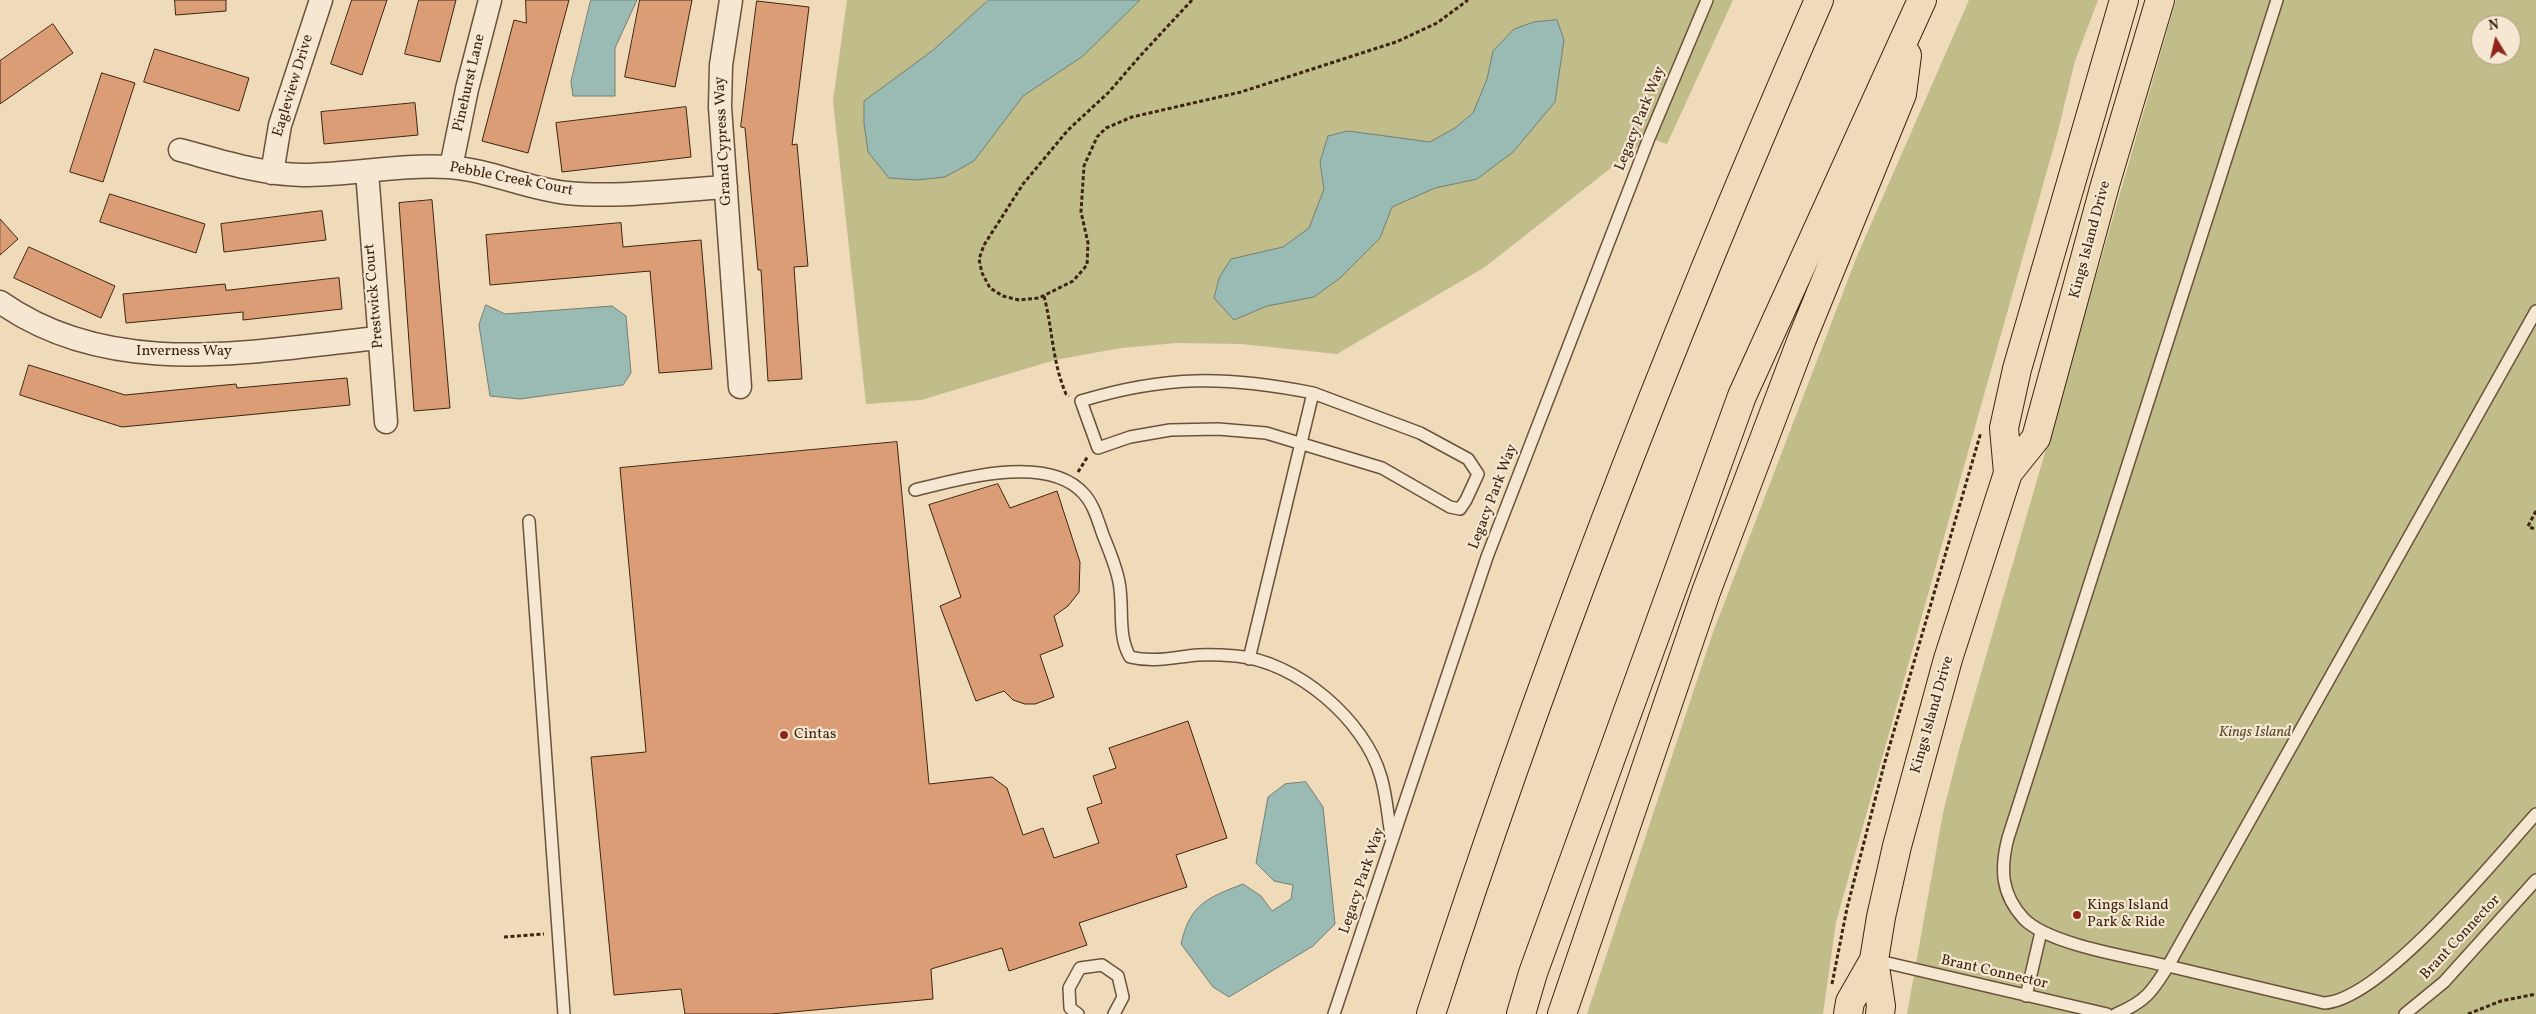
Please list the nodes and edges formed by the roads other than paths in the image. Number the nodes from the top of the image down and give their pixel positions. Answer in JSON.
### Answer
{"nodes":[{"id":1,"x":321,"y":0,"type":"edge"},
{"id":2,"x":490,"y":0,"type":"edge"},
{"id":3,"x":731,"y":0,"type":"edge"},
{"id":4,"x":1707,"y":0,"type":"edge"},
{"id":5,"x":1819,"y":0,"type":"edge"},
{"id":6,"x":2124,"y":0,"type":"edge"},
{"id":7,"x":2160,"y":0,"type":"edge"},
{"id":8,"x":2278,"y":0,"type":"edge"},
{"id":9,"x":1917,"y":11,"type":"edge"},
{"id":10,"x":180,"y":150,"type":"dead end"},
{"id":11,"x":451,"y":167,"type":"junction"},
{"id":12,"x":367,"y":170,"type":"junction"},
{"id":13,"x":272,"y":173,"type":"junction"},
{"id":14,"x":726,"y":187,"type":"junction"},
{"id":15,"x":0,"y":302,"type":"edge"},
{"id":16,"x":2536,"y":311,"type":"edge"},
{"id":17,"x":378,"y":338,"type":"junction"},
{"id":18,"x":740,"y":387,"type":"dead end"},
{"id":19,"x":1313,"y":392,"type":"junction"},
{"id":20,"x":386,"y":422,"type":"dead end"},
{"id":21,"x":1301,"y":444,"type":"junction"},
{"id":22,"x":2008,"y":473,"type":"junction"},
{"id":23,"x":915,"y":490,"type":"dead end"},
{"id":24,"x":530,"y":521,"type":"dead end"},
{"id":25,"x":1249,"y":659,"type":"junction"},
{"id":26,"x":2536,"y":814,"type":"edge"},
{"id":27,"x":1392,"y":843,"type":"junction"},
{"id":28,"x":2536,"y":880,"type":"edge"},
{"id":29,"x":2041,"y":932,"type":"junction"},
{"id":30,"x":1874,"y":960,"type":"junction"},
{"id":31,"x":2168,"y":966,"type":"junction"},
{"id":32,"x":2026,"y":996,"type":"junction"},
{"id":33,"x":1839,"y":1004,"type":"edge"},
{"id":34,"x":564,"y":1014,"type":"edge"},
{"id":35,"x":1078,"y":1014,"type":"edge"},
{"id":36,"x":1114,"y":1014,"type":"edge"},
{"id":37,"x":1334,"y":1014,"type":"edge"},
{"id":38,"x":1431,"y":1014,"type":"edge"},
{"id":39,"x":1521,"y":1014,"type":"edge"},
{"id":40,"x":1562,"y":1014,"type":"edge"},
{"id":41,"x":1880,"y":1014,"type":"edge"},
{"id":42,"x":2107,"y":1014,"type":"edge"},
{"id":43,"x":2116,"y":1014,"type":"edge"},
{"id":44,"x":2405,"y":1014,"type":"edge"}],
"edges":[{"from":1,"to":13,"type":"street","name":"Eagleview Drive"},
{"from":2,"to":11,"type":"street","name":"Pinehurst Lane"},
{"from":3,"to":14,"type":"street","name":"Grand Cypress Way"},
{"from":4,"to":27,"type":"lane","name":"Legacy Park Way"},
{"from":5,"to":38,"type":"main road"},
{"from":6,"to":22,"type":"main road","name":"Kings Island Drive"},
{"from":7,"to":22,"type":"main road","name":"Kings Island Drive"},
{"from":8,"to":29,"type":"lane"},
{"from":9,"to":39,"type":"main road"},
{"from":9,"to":40,"type":"main road"},
{"from":10,"to":13,"type":"street","name":"Pebble Creek Court"},
{"from":11,"to":12,"type":"street","name":"Pebble Creek Court"},
{"from":11,"to":14,"type":"street","name":"Pebble Creek Court"},
{"from":12,"to":13,"type":"street","name":"Pebble Creek Court"},
{"from":12,"to":17,"type":"street","name":"Prestwick Court"},
{"from":14,"to":18,"type":"street","name":"Grand Cypress Way"},
{"from":15,"to":17,"type":"street","name":"Inverness Way"},
{"from":16,"to":31,"type":"lane"},
{"from":17,"to":20,"type":"street","name":"Prestwick Court"},
{"from":19,"to":21,"type":"lane"},
{"from":19,"to":21,"type":"lane"},
{"from":19,"to":21,"type":"lane"},
{"from":21,"to":25,"type":"lane"},
{"from":22,"to":30,"type":"main road","name":"Kings Island Drive"},
{"from":23,"to":25,"type":"lane"},
{"from":24,"to":34,"type":"lane"},
{"from":25,"to":27,"type":"lane"},
{"from":26,"to":31,"type":"lane"},
{"from":27,"to":37,"type":"lane","name":"Legacy Park Way"},
{"from":28,"to":44,"type":"lane","name":"Brant Connector"},
{"from":29,"to":31,"type":"lane"},
{"from":29,"to":32,"type":"lane"},
{"from":30,"to":32,"type":"lane","name":"Brant Connector"},
{"from":30,"to":33,"type":"main road","name":"Kings Island Drive"},
{"from":30,"to":41,"type":"main road","name":"Kings Island Drive"},
{"from":31,"to":43,"type":"lane"},
{"from":32,"to":42,"type":"lane","name":"Brant Connector"},
{"from":35,"to":36,"type":"lane"}]}
